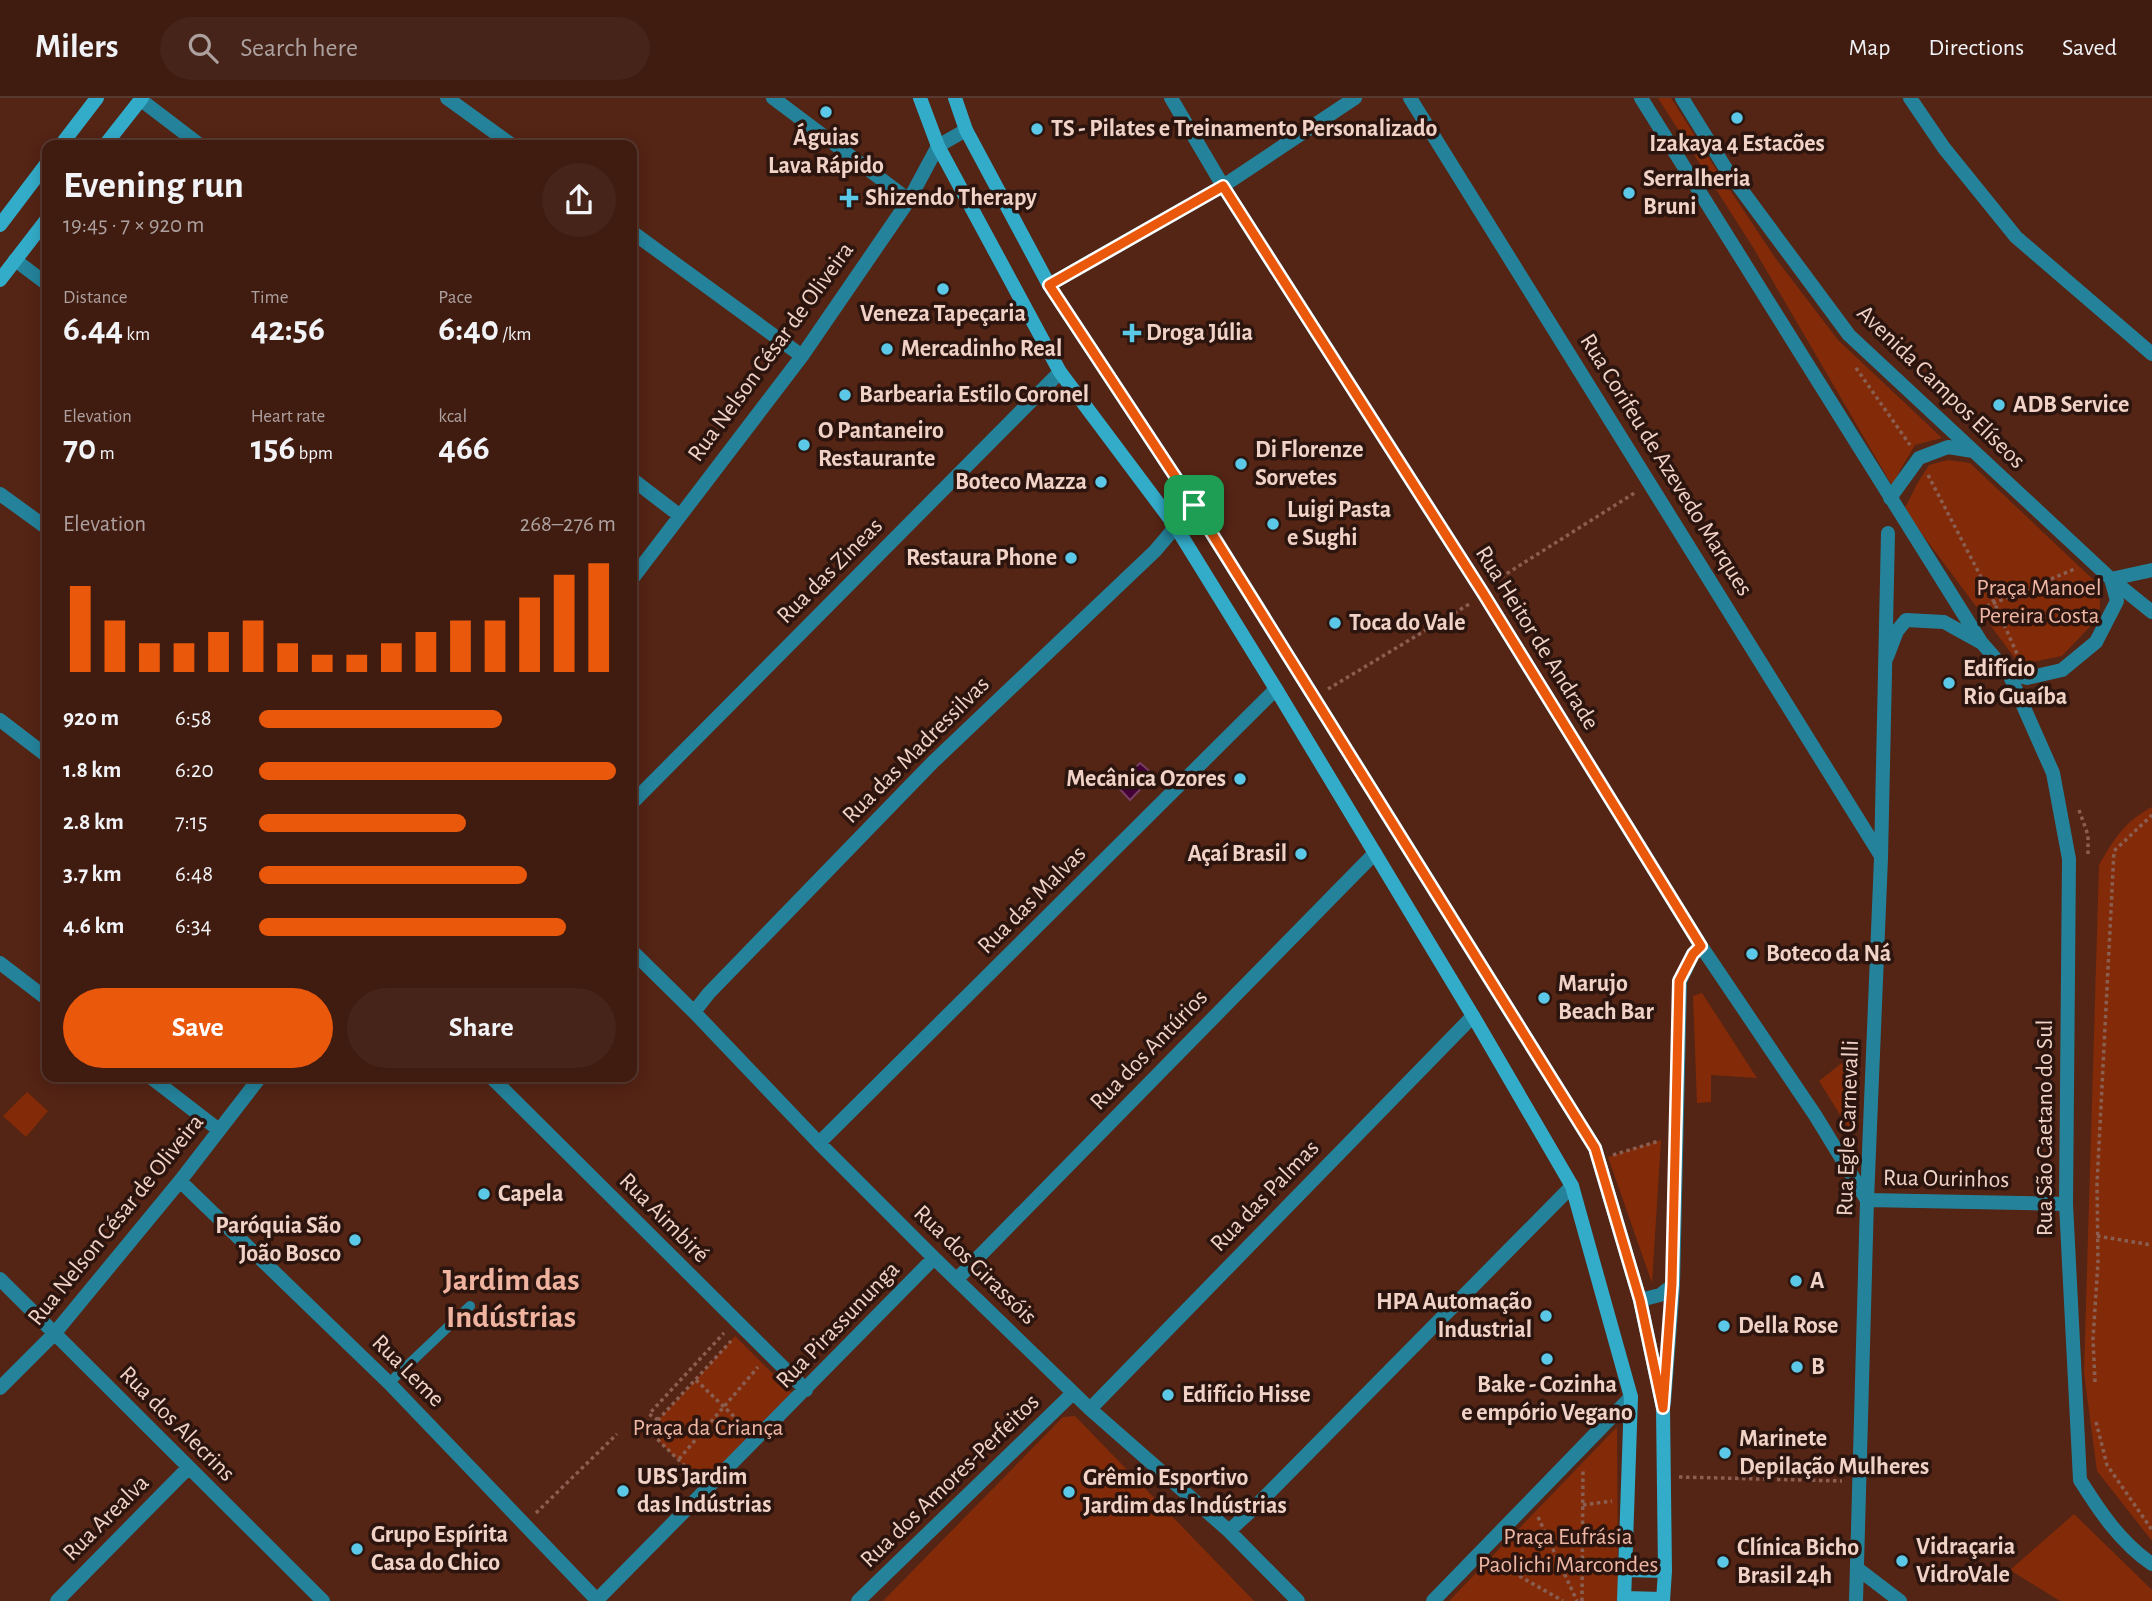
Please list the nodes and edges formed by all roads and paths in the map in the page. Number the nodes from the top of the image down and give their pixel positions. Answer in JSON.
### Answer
{"nodes":[{"id":1,"x":97,"y":98,"type":"edge"},
{"id":2,"x":447,"y":98,"type":"edge"},
{"id":3,"x":773,"y":98,"type":"edge"},
{"id":4,"x":920,"y":98,"type":"edge"},
{"id":5,"x":955,"y":98,"type":"edge"},
{"id":6,"x":1171,"y":98,"type":"edge"},
{"id":7,"x":1355,"y":98,"type":"edge"},
{"id":8,"x":1410,"y":98,"type":"edge"},
{"id":9,"x":1641,"y":98,"type":"edge"},
{"id":10,"x":1682,"y":98,"type":"edge"},
{"id":11,"x":1910,"y":98,"type":"edge"},
{"id":12,"x":141,"y":99,"type":"edge"},
{"id":13,"x":966,"y":130,"type":"junction"},
{"id":14,"x":65,"y":140,"type":"edge"},
{"id":15,"x":109,"y":140,"type":"edge"},
{"id":16,"x":194,"y":140,"type":"edge"},
{"id":17,"x":505,"y":140,"type":"edge"},
{"id":18,"x":937,"y":146,"type":"junction"},
{"id":19,"x":42,"y":170,"type":"edge"},
{"id":20,"x":1223,"y":186,"type":"junction"},
{"id":21,"x":909,"y":200,"type":"junction"},
{"id":22,"x":0,"y":225,"type":"edge"},
{"id":23,"x":42,"y":225,"type":"edge"},
{"id":24,"x":637,"y":236,"type":"edge"},
{"id":25,"x":15,"y":260,"type":"junction"},
{"id":26,"x":42,"y":280,"type":"edge"},
{"id":27,"x":0,"y":281,"type":"edge"},
{"id":28,"x":1049,"y":285,"type":"junction"},
{"id":29,"x":2152,"y":354,"type":"edge"},
{"id":30,"x":802,"y":356,"type":"junction"},
{"id":31,"x":1856,"y":368,"type":"dead end"},
{"id":32,"x":1060,"y":372,"type":"junction"},
{"id":33,"x":1975,"y":451,"type":"junction"},
{"id":34,"x":1919,"y":458,"type":"junction"},
{"id":35,"x":637,"y":483,"type":"edge"},
{"id":36,"x":0,"y":494,"type":"edge"},
{"id":37,"x":1890,"y":498,"type":"junction"},
{"id":38,"x":1194,"y":505,"type":"junction"},
{"id":39,"x":679,"y":516,"type":"junction"},
{"id":40,"x":42,"y":524,"type":"edge"},
{"id":41,"x":1175,"y":527,"type":"junction"},
{"id":42,"x":1888,"y":533,"type":"dead end"},
{"id":43,"x":2080,"y":567,"type":"dead end"},
{"id":44,"x":2152,"y":570,"type":"edge"},
{"id":45,"x":637,"y":572,"type":"edge"},
{"id":46,"x":2112,"y":579,"type":"junction"},
{"id":47,"x":1994,"y":603,"type":"junction"},
{"id":48,"x":1978,"y":609,"type":"dead end"},
{"id":49,"x":2152,"y":612,"type":"edge"},
{"id":50,"x":1981,"y":642,"type":"junction"},
{"id":51,"x":1887,"y":657,"type":"junction"},
{"id":52,"x":2022,"y":664,"type":"dead end"},
{"id":53,"x":2009,"y":674,"type":"junction"},
{"id":54,"x":1276,"y":690,"type":"junction"},
{"id":55,"x":0,"y":720,"type":"edge"},
{"id":56,"x":42,"y":752,"type":"edge"},
{"id":57,"x":637,"y":798,"type":"edge"},
{"id":58,"x":2152,"y":815,"type":"edge"},
{"id":59,"x":1375,"y":853,"type":"junction"},
{"id":60,"x":1881,"y":858,"type":"junction"},
{"id":61,"x":1701,"y":946,"type":"junction"},
{"id":62,"x":637,"y":956,"type":"edge"},
{"id":63,"x":0,"y":963,"type":"edge"},
{"id":64,"x":42,"y":995,"type":"edge"},
{"id":65,"x":694,"y":1012,"type":"junction"},
{"id":66,"x":1473,"y":1016,"type":"junction"},
{"id":67,"x":157,"y":1082,"type":"edge"},
{"id":68,"x":256,"y":1082,"type":"edge"},
{"id":69,"x":496,"y":1082,"type":"edge"},
{"id":70,"x":219,"y":1130,"type":"junction"},
{"id":71,"x":1661,"y":1140,"type":"dead end"},
{"id":72,"x":819,"y":1143,"type":"junction"},
{"id":73,"x":1608,"y":1157,"type":"dead end"},
{"id":74,"x":180,"y":1181,"type":"junction"},
{"id":75,"x":1572,"y":1186,"type":"junction"},
{"id":76,"x":1867,"y":1200,"type":"junction"},
{"id":77,"x":2066,"y":1205,"type":"junction"},
{"id":78,"x":2097,"y":1236,"type":"junction"},
{"id":79,"x":2152,"y":1245,"type":"edge"},
{"id":80,"x":934,"y":1258,"type":"junction"},
{"id":81,"x":0,"y":1279,"type":"edge"},
{"id":82,"x":957,"y":1279,"type":"junction"},
{"id":83,"x":1672,"y":1284,"type":"junction"},
{"id":84,"x":1640,"y":1300,"type":"junction"},
{"id":85,"x":470,"y":1306,"type":"dead end"},
{"id":86,"x":735,"y":1329,"type":"junction"},
{"id":87,"x":54,"y":1334,"type":"junction"},
{"id":88,"x":762,"y":1363,"type":"dead end"},
{"id":89,"x":696,"y":1380,"type":"junction"},
{"id":90,"x":389,"y":1383,"type":"junction"},
{"id":91,"x":0,"y":1388,"type":"edge"},
{"id":92,"x":806,"y":1390,"type":"junction"},
{"id":93,"x":1073,"y":1393,"type":"junction"},
{"id":94,"x":2095,"y":1393,"type":"dead end"},
{"id":95,"x":1631,"y":1397,"type":"junction"},
{"id":96,"x":725,"y":1408,"type":"junction"},
{"id":97,"x":1663,"y":1408,"type":"junction"},
{"id":98,"x":1090,"y":1409,"type":"junction"},
{"id":99,"x":658,"y":1420,"type":"junction"},
{"id":100,"x":2096,"y":1420,"type":"dead end"},
{"id":101,"x":748,"y":1430,"type":"dead end"},
{"id":102,"x":617,"y":1434,"type":"dead end"},
{"id":103,"x":680,"y":1459,"type":"junction"},
{"id":104,"x":1583,"y":1463,"type":"dead end"},
{"id":105,"x":188,"y":1468,"type":"junction"},
{"id":106,"x":1677,"y":1476,"type":"dead end"},
{"id":107,"x":698,"y":1479,"type":"dead end"},
{"id":108,"x":1852,"y":1482,"type":"dead end"},
{"id":109,"x":1618,"y":1501,"type":"dead end"},
{"id":110,"x":1583,"y":1505,"type":"junction"},
{"id":111,"x":1536,"y":1512,"type":"dead end"},
{"id":112,"x":524,"y":1524,"type":"junction"},
{"id":113,"x":2152,"y":1530,"type":"edge"},
{"id":114,"x":1229,"y":1531,"type":"junction"},
{"id":115,"x":1490,"y":1559,"type":"dead end"},
{"id":116,"x":2152,"y":1564,"type":"edge"},
{"id":117,"x":1858,"y":1569,"type":"junction"},
{"id":118,"x":1625,"y":1570,"type":"junction"},
{"id":119,"x":1665,"y":1571,"type":"junction"},
{"id":120,"x":318,"y":1599,"type":"edge"},
{"id":121,"x":597,"y":1600,"type":"edge"},
{"id":122,"x":1624,"y":1600,"type":"edge"},
{"id":123,"x":1663,"y":1600,"type":"edge"},
{"id":124,"x":57,"y":1601,"type":"edge"},
{"id":125,"x":858,"y":1601,"type":"edge"},
{"id":126,"x":1298,"y":1601,"type":"edge"},
{"id":127,"x":1433,"y":1601,"type":"edge"},
{"id":128,"x":1563,"y":1601,"type":"edge"},
{"id":129,"x":1580,"y":1601,"type":"edge"},
{"id":130,"x":1856,"y":1601,"type":"edge"},
{"id":131,"x":1900,"y":1601,"type":"edge"}],
"edges":[{"from":1,"to":14,"type":"main road"},
{"from":2,"to":17,"type":"street"},
{"from":3,"to":21,"type":"street"},
{"from":4,"to":18,"type":"main road"},
{"from":5,"to":13,"type":"main road"},
{"from":6,"to":20,"type":"street","name":"Rua Heitor de Andrade"},
{"from":7,"to":20,"type":"street"},
{"from":8,"to":60,"type":"street","name":"Rua Corifeu de Azevedo Marques"},
{"from":9,"to":37,"type":"street"},
{"from":10,"to":33,"type":"street","name":"Avenida Campos Elíseos"},
{"from":11,"to":29,"type":"street"},
{"from":12,"to":15,"type":"main road"},
{"from":12,"to":16,"type":"street"},
{"from":13,"to":18,"type":"street"},
{"from":13,"to":28,"type":"main road"},
{"from":18,"to":21,"type":"street","name":"Rua Nelson César de Oliveira"},
{"from":18,"to":32,"type":"main road"},
{"from":19,"to":22,"type":"main road"},
{"from":20,"to":28,"type":"street"},
{"from":20,"to":61,"type":"street","name":"Rua Heitor de Andrade"},
{"from":21,"to":30,"type":"street","name":"Rua Nelson César de Oliveira"},
{"from":23,"to":25,"type":"main road"},
{"from":24,"to":30,"type":"street"},
{"from":25,"to":26,"type":"street"},
{"from":25,"to":27,"type":"main road"},
{"from":28,"to":38,"type":"main road"},
{"from":30,"to":39,"type":"street","name":"Rua Nelson César de Oliveira"},
{"from":31,"to":34,"type":"path"},
{"from":32,"to":41,"type":"main road"},
{"from":32,"to":57,"type":"street","name":"Rua das Zineas"},
{"from":33,"to":34,"type":"street"},
{"from":33,"to":46,"type":"street","name":"Avenida Campos Elíseos"},
{"from":34,"to":37,"type":"street"},
{"from":34,"to":47,"type":"path"},
{"from":35,"to":39,"type":"street"},
{"from":36,"to":40,"type":"street"},
{"from":37,"to":50,"type":"street"},
{"from":38,"to":41,"type":"street","name":"Rua das Madressilvas"},
{"from":38,"to":84,"type":"main road"},
{"from":39,"to":45,"type":"street","name":"Rua Nelson César de Oliveira"},
{"from":41,"to":54,"type":"main road"},
{"from":41,"to":65,"type":"street","name":"Rua das Madressilvas"},
{"from":42,"to":51,"type":"street","name":"Rua Egle Carnevalli"},
{"from":43,"to":47,"type":"path"},
{"from":44,"to":46,"type":"street"},
{"from":46,"to":49,"type":"street","name":"Avenida Campos Elíseos"},
{"from":46,"to":53,"type":"street"},
{"from":47,"to":48,"type":"path"},
{"from":47,"to":52,"type":"path"},
{"from":50,"to":51,"type":"street"},
{"from":50,"to":53,"type":"street","name":"Rua São Caetano do Sul"},
{"from":51,"to":60,"type":"street","name":"Rua Egle Carnevalli"},
{"from":53,"to":77,"type":"street","name":"Rua São Caetano do Sul"},
{"from":54,"to":59,"type":"main road"},
{"from":54,"to":72,"type":"street","name":"Rua das Malvas"},
{"from":55,"to":56,"type":"street"},
{"from":58,"to":78,"type":"path"},
{"from":59,"to":66,"type":"main road"},
{"from":59,"to":82,"type":"street","name":"Rua dos Antúrios"},
{"from":60,"to":76,"type":"street","name":"Rua Egle Carnevalli"},
{"from":61,"to":76,"type":"street","name":"Rua Heitor de Andrade"},
{"from":61,"to":83,"type":"street"},
{"from":62,"to":65,"type":"street","name":"Rua dos Girassóis"},
{"from":63,"to":64,"type":"street"},
{"from":65,"to":72,"type":"street","name":"Rua dos Girassóis"},
{"from":66,"to":75,"type":"main road"},
{"from":66,"to":98,"type":"street","name":"Rua das Palmas"},
{"from":67,"to":70,"type":"street"},
{"from":68,"to":70,"type":"street","name":"Rua Nelson César de Oliveira"},
{"from":69,"to":86,"type":"street","name":"Rua Aimbiré"},
{"from":70,"to":74,"type":"street","name":"Rua Nelson César de Oliveira"},
{"from":71,"to":73,"type":"path"},
{"from":72,"to":80,"type":"street","name":"Rua dos Girassóis"},
{"from":74,"to":87,"type":"street","name":"Rua Nelson César de Oliveira"},
{"from":74,"to":90,"type":"street","name":"Rua Leme"},
{"from":75,"to":95,"type":"main road"},
{"from":75,"to":114,"type":"street"},
{"from":76,"to":77,"type":"street","name":"Rua Ourinhos"},
{"from":76,"to":117,"type":"street","name":"Rua Egle Carnevalli"},
{"from":77,"to":116,"type":"street","name":"Rua São Caetano do Sul"},
{"from":78,"to":79,"type":"path"},
{"from":78,"to":94,"type":"path"},
{"from":80,"to":82,"type":"street","name":"Rua dos Girassóis"},
{"from":80,"to":92,"type":"street","name":"Rua Pirassununga"},
{"from":81,"to":87,"type":"street","name":"Rua dos Alecrins"},
{"from":82,"to":93,"type":"street","name":"Rua dos Girassóis"},
{"from":83,"to":84,"type":"street"},
{"from":83,"to":97,"type":"street"},
{"from":84,"to":97,"type":"main road"},
{"from":85,"to":90,"type":"lane"},
{"from":86,"to":89,"type":"path"},
{"from":86,"to":92,"type":"street","name":"Rua Aimbiré"},
{"from":86,"to":99,"type":"path"},
{"from":87,"to":91,"type":"street","name":"Rua Nelson César de Oliveira"},
{"from":87,"to":105,"type":"street","name":"Rua dos Alecrins"},
{"from":88,"to":96,"type":"path"},
{"from":89,"to":96,"type":"path"},
{"from":89,"to":99,"type":"path"},
{"from":90,"to":112,"type":"street","name":"Rua Leme"},
{"from":92,"to":121,"type":"street","name":"Rua Pirassununga"},
{"from":93,"to":98,"type":"street","name":"Rua dos Girassóis"},
{"from":93,"to":125,"type":"street","name":"Rua dos Amores-Perfeitos"},
{"from":95,"to":118,"type":"main road"},
{"from":95,"to":127,"type":"street"},
{"from":96,"to":101,"type":"path"},
{"from":96,"to":103,"type":"path"},
{"from":97,"to":119,"type":"main road"},
{"from":98,"to":114,"type":"street","name":"Rua dos Girassóis"},
{"from":99,"to":103,"type":"path"},
{"from":100,"to":113,"type":"path"},
{"from":102,"to":112,"type":"path"},
{"from":103,"to":107,"type":"path"},
{"from":104,"to":110,"type":"path"},
{"from":105,"to":120,"type":"street","name":"Rua dos Alecrins"},
{"from":105,"to":124,"type":"street","name":"Rua Arealva"},
{"from":106,"to":108,"type":"path"},
{"from":109,"to":110,"type":"path"},
{"from":110,"to":129,"type":"path"},
{"from":111,"to":129,"type":"path"},
{"from":112,"to":121,"type":"street","name":"Rua Leme"},
{"from":114,"to":126,"type":"street","name":"Rua dos Girassóis"},
{"from":115,"to":128,"type":"path"},
{"from":117,"to":130,"type":"street","name":"Rua Egle Carnevalli"},
{"from":117,"to":131,"type":"street"},
{"from":118,"to":119,"type":"main road"},
{"from":118,"to":122,"type":"main road"},
{"from":119,"to":123,"type":"main road"},
{"from":122,"to":123,"type":"main road"}]}
